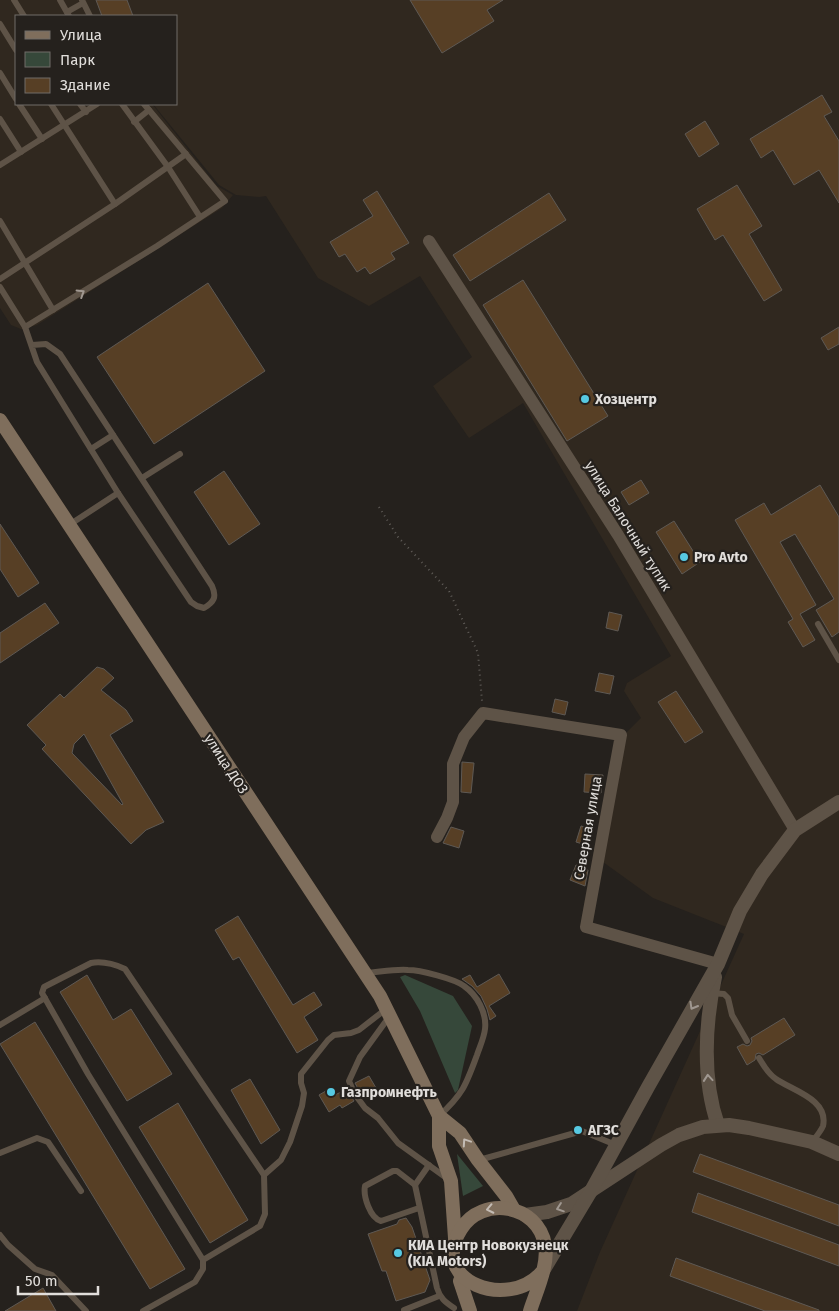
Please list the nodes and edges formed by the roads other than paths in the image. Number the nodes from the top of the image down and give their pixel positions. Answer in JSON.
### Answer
{"nodes":[{"id":1,"x":14,"y":0,"type":"edge"},
{"id":2,"x":60,"y":0,"type":"edge"},
{"id":3,"x":83,"y":2,"type":"edge"},
{"id":4,"x":68,"y":14,"type":"edge"},
{"id":5,"x":23,"y":15,"type":"edge"},
{"id":6,"x":90,"y":15,"type":"edge"},
{"id":7,"x":0,"y":24,"type":"edge"},
{"id":8,"x":15,"y":48,"type":"edge"},
{"id":9,"x":0,"y":73,"type":"edge"},
{"id":10,"x":15,"y":97,"type":"edge"},
{"id":11,"x":20,"y":105,"type":"edge"},
{"id":12,"x":52,"y":105,"type":"edge"},
{"id":13,"x":81,"y":105,"type":"edge"},
{"id":14,"x":96,"y":105,"type":"edge"},
{"id":15,"x":123,"y":105,"type":"edge"},
{"id":16,"x":146,"y":107,"type":"edge"},
{"id":17,"x":86,"y":112,"type":"junction"},
{"id":18,"x":0,"y":119,"type":"edge"},
{"id":19,"x":134,"y":122,"type":"junction"},
{"id":20,"x":65,"y":125,"type":"junction"},
{"id":21,"x":42,"y":139,"type":"junction"},
{"id":22,"x":21,"y":152,"type":"junction"},
{"id":23,"x":186,"y":154,"type":"junction"},
{"id":24,"x":0,"y":165,"type":"edge"},
{"id":25,"x":168,"y":167,"type":"junction"},
{"id":26,"x":115,"y":204,"type":"junction"},
{"id":27,"x":200,"y":217,"type":"junction"},
{"id":28,"x":0,"y":221,"type":"edge"},
{"id":29,"x":429,"y":242,"type":"dead end"},
{"id":30,"x":24,"y":263,"type":"junction"},
{"id":31,"x":0,"y":278,"type":"edge"},
{"id":32,"x":0,"y":288,"type":"edge"},
{"id":33,"x":54,"y":310,"type":"junction"},
{"id":34,"x":24,"y":327,"type":"junction"},
{"id":35,"x":32,"y":346,"type":"junction"},
{"id":36,"x":0,"y":420,"type":"edge"},
{"id":37,"x":113,"y":436,"type":"junction"},
{"id":38,"x":91,"y":450,"type":"junction"},
{"id":39,"x":180,"y":454,"type":"dead end"},
{"id":40,"x":142,"y":478,"type":"junction"},
{"id":41,"x":118,"y":493,"type":"junction"},
{"id":42,"x":69,"y":526,"type":"junction"},
{"id":43,"x":818,"y":624,"type":"dead end"},
{"id":44,"x":839,"y":660,"type":"edge"},
{"id":45,"x":839,"y":802,"type":"edge"},
{"id":46,"x":795,"y":830,"type":"junction"},
{"id":47,"x":437,"y":837,"type":"dead end"},
{"id":48,"x":718,"y":964,"type":"junction"},
{"id":49,"x":365,"y":973,"type":"junction"},
{"id":50,"x":712,"y":993,"type":"junction"},
{"id":51,"x":45,"y":998,"type":"junction"},
{"id":52,"x":388,"y":1013,"type":"junction"},
{"id":53,"x":0,"y":1025,"type":"edge"},
{"id":54,"x":748,"y":1040,"type":"dead end"},
{"id":55,"x":759,"y":1058,"type":"dead end"},
{"id":56,"x":439,"y":1116,"type":"junction"},
{"id":57,"x":718,"y":1125,"type":"junction"},
{"id":58,"x":812,"y":1142,"type":"junction"},
{"id":59,"x":616,"y":1145,"type":"junction"},
{"id":60,"x":0,"y":1153,"type":"edge"},
{"id":61,"x":839,"y":1154,"type":"edge"},
{"id":62,"x":478,"y":1160,"type":"junction"},
{"id":63,"x":429,"y":1165,"type":"junction"},
{"id":64,"x":264,"y":1175,"type":"junction"},
{"id":65,"x":451,"y":1181,"type":"junction"},
{"id":66,"x":415,"y":1185,"type":"junction"},
{"id":67,"x":82,"y":1191,"type":"dead end"},
{"id":68,"x":591,"y":1191,"type":"junction"},
{"id":69,"x":420,"y":1208,"type":"junction"},
{"id":70,"x":520,"y":1213,"type":"junction"},
{"id":71,"x":0,"y":1235,"type":"edge"},
{"id":72,"x":456,"y":1240,"type":"junction"},
{"id":73,"x":203,"y":1260,"type":"junction"},
{"id":74,"x":542,"y":1272,"type":"junction"},
{"id":75,"x":459,"y":1276,"type":"junction"},
{"id":76,"x":440,"y":1296,"type":"junction"},
{"id":77,"x":468,"y":1306,"type":"edge"},
{"id":78,"x":404,"y":1310,"type":"dead end"},
{"id":79,"x":452,"y":1310,"type":"edge"},
{"id":80,"x":86,"y":1311,"type":"edge"},
{"id":81,"x":143,"y":1311,"type":"edge"},
{"id":82,"x":530,"y":1311,"type":"edge"}],
"edges":[{"from":1,"to":5,"type":"lane"},
{"from":2,"to":4,"type":"lane"},
{"from":3,"to":4,"type":"lane"},
{"from":3,"to":6,"type":"lane"},
{"from":7,"to":8,"type":"lane"},
{"from":9,"to":10,"type":"lane"},
{"from":11,"to":21,"type":"lane"},
{"from":12,"to":20,"type":"lane"},
{"from":13,"to":17,"type":"lane"},
{"from":14,"to":17,"type":"lane"},
{"from":15,"to":19,"type":"lane"},
{"from":16,"to":19,"type":"lane"},
{"from":16,"to":23,"type":"lane"},
{"from":17,"to":20,"type":"lane"},
{"from":18,"to":22,"type":"lane"},
{"from":19,"to":25,"type":"lane"},
{"from":20,"to":21,"type":"lane"},
{"from":20,"to":26,"type":"lane"},
{"from":21,"to":22,"type":"lane"},
{"from":22,"to":24,"type":"lane"},
{"from":23,"to":25,"type":"lane"},
{"from":23,"to":27,"type":"lane"},
{"from":25,"to":26,"type":"lane"},
{"from":25,"to":27,"type":"lane"},
{"from":26,"to":30,"type":"lane"},
{"from":33,"to":27,"type":"lane","one_way":true},
{"from":28,"to":30,"type":"lane"},
{"from":29,"to":46,"type":"street","name":"улица Балочный тупик"},
{"from":30,"to":31,"type":"lane"},
{"from":30,"to":33,"type":"lane"},
{"from":32,"to":34,"type":"lane"},
{"from":33,"to":34,"type":"lane"},
{"from":34,"to":35,"type":"lane"},
{"from":35,"to":37,"type":"lane"},
{"from":35,"to":38,"type":"lane"},
{"from":36,"to":42,"type":"main road","name":"улица ДОЗ"},
{"from":37,"to":38,"type":"lane"},
{"from":37,"to":40,"type":"lane"},
{"from":38,"to":41,"type":"lane"},
{"from":39,"to":40,"type":"lane"},
{"from":40,"to":41,"type":"lane"},
{"from":41,"to":42,"type":"lane"},
{"from":42,"to":49,"type":"main road","name":"улица ДОЗ"},
{"from":43,"to":44,"type":"lane"},
{"from":45,"to":46,"type":"street"},
{"from":46,"to":48,"type":"street"},
{"from":47,"to":48,"type":"street","name":"Северная улица"},
{"from":48,"to":50,"type":"street"},
{"from":48,"to":59,"type":"street","one_way":true},
{"from":49,"to":52,"type":"main road","name":"улица ДОЗ"},
{"from":49,"to":56,"type":"lane"},
{"from":50,"to":54,"type":"lane"},
{"from":57,"to":50,"type":"street","one_way":true},
{"from":51,"to":53,"type":"lane"},
{"from":51,"to":64,"type":"lane"},
{"from":51,"to":73,"type":"lane"},
{"from":52,"to":56,"type":"main road","name":"улица ДОЗ"},
{"from":52,"to":63,"type":"lane"},
{"from":52,"to":64,"type":"lane"},
{"from":55,"to":58,"type":"lane"},
{"from":62,"to":56,"type":"main road","one_way":true},
{"from":56,"to":65,"type":"main road"},
{"from":57,"to":58,"type":"street"},
{"from":57,"to":68,"type":"street"},
{"from":58,"to":61,"type":"street"},
{"from":59,"to":62,"type":"lane"},
{"from":59,"to":68,"type":"street"},
{"from":60,"to":67,"type":"lane"},
{"from":62,"to":70,"type":"main road"},
{"from":63,"to":65,"type":"lane"},
{"from":63,"to":66,"type":"lane"},
{"from":64,"to":73,"type":"lane"},
{"from":65,"to":72,"type":"main road"},
{"from":66,"to":69,"type":"lane"},
{"from":66,"to":69,"type":"lane"},
{"from":68,"to":70,"type":"street","one_way":true},
{"from":68,"to":74,"type":"street"},
{"from":69,"to":76,"type":"lane"},
{"from":70,"to":72,"type":"main road","one_way":true},
{"from":70,"to":74,"type":"main road"},
{"from":71,"to":80,"type":"lane"},
{"from":72,"to":75,"type":"main road"},
{"from":73,"to":81,"type":"lane"},
{"from":74,"to":75,"type":"main road"},
{"from":74,"to":82,"type":"main road"},
{"from":75,"to":77,"type":"main road"},
{"from":76,"to":78,"type":"lane"},
{"from":76,"to":79,"type":"lane"},
{"from":77,"to":79,"type":"lane"}]}
